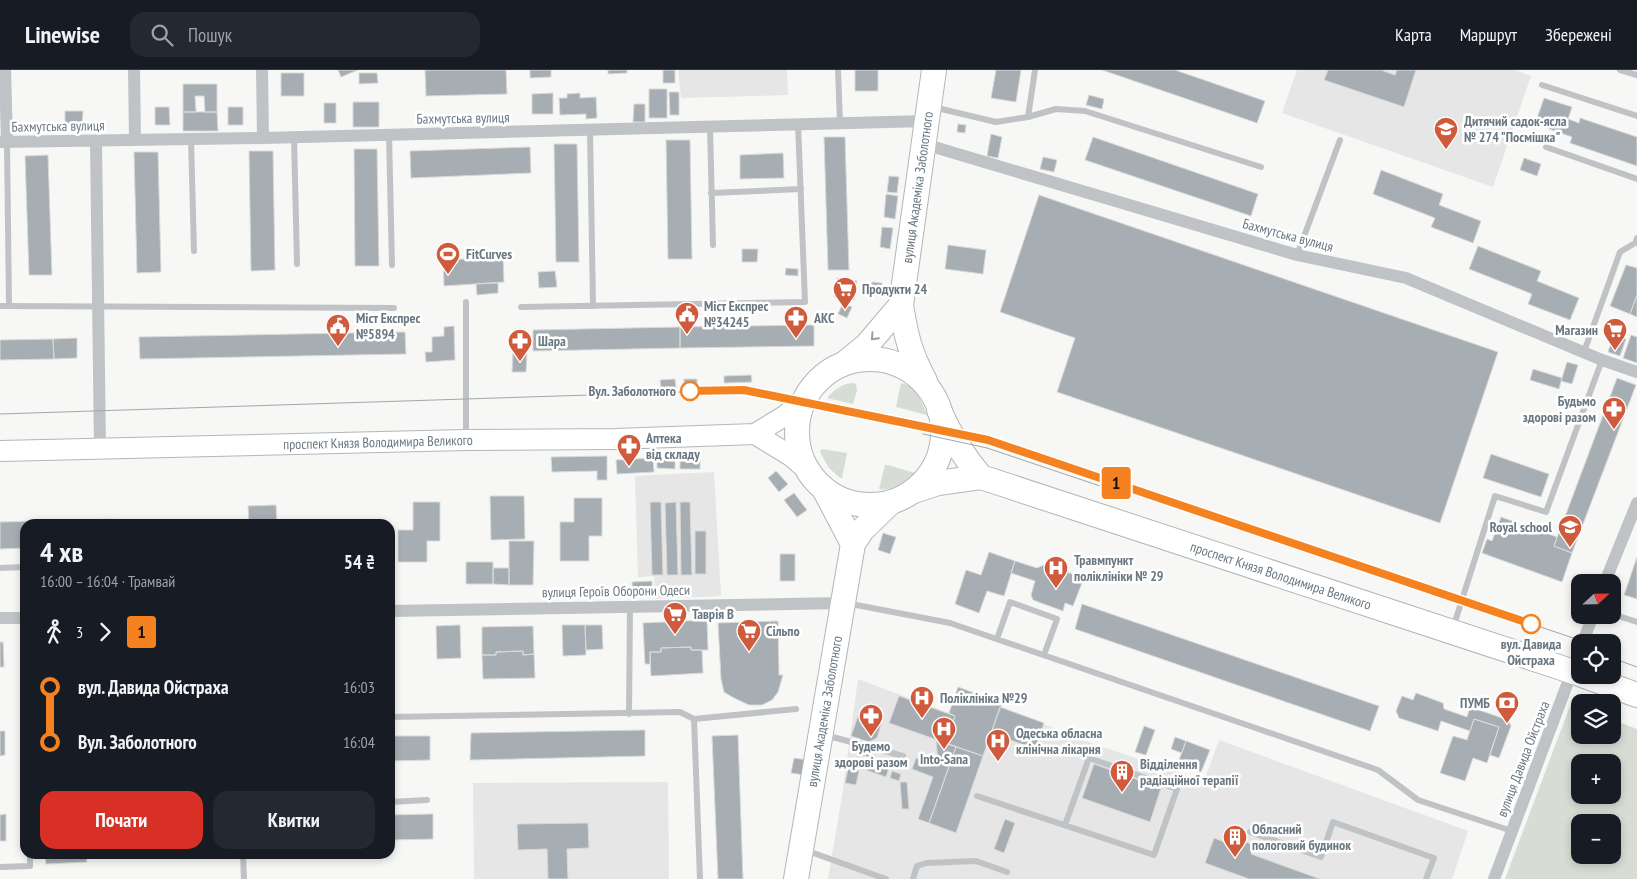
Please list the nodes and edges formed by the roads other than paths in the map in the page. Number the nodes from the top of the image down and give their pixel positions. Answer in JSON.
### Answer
{"nodes":[{"id":1,"x":5,"y":70,"type":"edge"},
{"id":2,"x":134,"y":70,"type":"edge"},
{"id":3,"x":262,"y":70,"type":"edge"},
{"id":4,"x":838,"y":70,"type":"edge"},
{"id":5,"x":934,"y":70,"type":"edge"},
{"id":6,"x":1036,"y":70,"type":"edge"},
{"id":7,"x":1620,"y":70,"type":"edge"},
{"id":8,"x":1637,"y":75,"type":"edge"},
{"id":9,"x":1542,"y":85,"type":"dead end"},
{"id":10,"x":928,"y":114,"type":"junction"},
{"id":11,"x":1637,"y":116,"type":"edge"},
{"id":12,"x":1028,"y":117,"type":"junction"},
{"id":13,"x":840,"y":123,"type":"junction"},
{"id":14,"x":798,"y":124,"type":"junction"},
{"id":15,"x":710,"y":127,"type":"junction"},
{"id":16,"x":590,"y":130,"type":"junction"},
{"id":17,"x":389,"y":134,"type":"junction"},
{"id":18,"x":294,"y":137,"type":"junction"},
{"id":19,"x":263,"y":138,"type":"junction"},
{"id":20,"x":191,"y":139,"type":"junction"},
{"id":21,"x":136,"y":140,"type":"junction"},
{"id":22,"x":1340,"y":140,"type":"dead end"},
{"id":23,"x":96,"y":141,"type":"junction"},
{"id":24,"x":3,"y":142,"type":"edge"},
{"id":25,"x":924,"y":144,"type":"junction"},
{"id":26,"x":1546,"y":147,"type":"dead end"},
{"id":27,"x":1261,"y":167,"type":"dead end"},
{"id":28,"x":1637,"y":179,"type":"edge"},
{"id":29,"x":801,"y":190,"type":"junction"},
{"id":30,"x":711,"y":193,"type":"junction"},
{"id":31,"x":1637,"y":238,"type":"edge"},
{"id":32,"x":713,"y":245,"type":"dead end"},
{"id":33,"x":194,"y":251,"type":"dead end"},
{"id":34,"x":1298,"y":255,"type":"junction"},
{"id":35,"x":297,"y":264,"type":"dead end"},
{"id":36,"x":392,"y":265,"type":"dead end"},
{"id":37,"x":466,"y":302,"type":"dead end"},
{"id":38,"x":901,"y":305,"type":"junction"},
{"id":39,"x":0,"y":306,"type":"edge"},
{"id":40,"x":9,"y":306,"type":"junction"},
{"id":41,"x":593,"y":306,"type":"junction"},
{"id":42,"x":99,"y":307,"type":"junction"},
{"id":43,"x":521,"y":307,"type":"dead end"},
{"id":44,"x":394,"y":308,"type":"dead end"},
{"id":45,"x":1584,"y":352,"type":"junction"},
{"id":46,"x":1602,"y":360,"type":"junction"},
{"id":47,"x":843,"y":364,"type":"junction"},
{"id":48,"x":1637,"y":372,"type":"edge"},
{"id":49,"x":929,"y":389,"type":"junction"},
{"id":50,"x":806,"y":397,"type":"junction"},
{"id":51,"x":940,"y":410,"type":"junction"},
{"id":52,"x":754,"y":434,"type":"junction"},
{"id":53,"x":466,"y":440,"type":"junction"},
{"id":54,"x":100,"y":449,"type":"junction"},
{"id":55,"x":0,"y":451,"type":"edge"},
{"id":56,"x":808,"y":470,"type":"junction"},
{"id":57,"x":981,"y":477,"type":"junction"},
{"id":58,"x":824,"y":489,"type":"junction"},
{"id":59,"x":902,"y":497,"type":"junction"},
{"id":60,"x":1637,"y":503,"type":"edge"},
{"id":61,"x":853,"y":544,"type":"junction"},
{"id":62,"x":20,"y":567,"type":"edge"},
{"id":63,"x":0,"y":568,"type":"edge"},
{"id":64,"x":1608,"y":574,"type":"edge"},
{"id":65,"x":843,"y":603,"type":"junction"},
{"id":66,"x":630,"y":606,"type":"junction"},
{"id":67,"x":395,"y":611,"type":"edge"},
{"id":68,"x":1621,"y":617,"type":"edge"},
{"id":69,"x":0,"y":618,"type":"edge"},
{"id":70,"x":20,"y":618,"type":"edge"},
{"id":71,"x":1637,"y":622,"type":"edge"},
{"id":72,"x":1451,"y":631,"type":"junction"},
{"id":73,"x":997,"y":639,"type":"junction"},
{"id":74,"x":1044,"y":654,"type":"junction"},
{"id":75,"x":1571,"y":666,"type":"edge"},
{"id":76,"x":1572,"y":684,"type":"edge"},
{"id":77,"x":1615,"y":684,"type":"edge"},
{"id":78,"x":1637,"y":694,"type":"edge"},
{"id":79,"x":796,"y":709,"type":"dead end"},
{"id":80,"x":630,"y":714,"type":"junction"},
{"id":81,"x":395,"y":717,"type":"edge"},
{"id":82,"x":694,"y":719,"type":"junction"},
{"id":83,"x":820,"y":733,"type":"junction"},
{"id":84,"x":903,"y":756,"type":"dead end"},
{"id":85,"x":977,"y":796,"type":"dead end"},
{"id":86,"x":426,"y":800,"type":"dead end"},
{"id":87,"x":395,"y":802,"type":"edge"},
{"id":88,"x":1065,"y":825,"type":"junction"},
{"id":89,"x":1512,"y":831,"type":"junction"},
{"id":90,"x":1250,"y":832,"type":"dead end"},
{"id":91,"x":801,"y":848,"type":"junction"},
{"id":92,"x":30,"y":859,"type":"edge"},
{"id":93,"x":243,"y":859,"type":"edge"},
{"id":94,"x":0,"y":866,"type":"edge"},
{"id":95,"x":1006,"y":872,"type":"dead end"},
{"id":96,"x":244,"y":879,"type":"edge"},
{"id":97,"x":700,"y":879,"type":"edge"},
{"id":98,"x":796,"y":879,"type":"edge"},
{"id":99,"x":886,"y":879,"type":"edge"},
{"id":100,"x":913,"y":879,"type":"edge"},
{"id":101,"x":1426,"y":879,"type":"edge"},
{"id":102,"x":1494,"y":879,"type":"edge"}],
"edges":[{"from":1,"to":24,"type":"street"},
{"from":2,"to":21,"type":"street"},
{"from":3,"to":19,"type":"street"},
{"from":4,"to":13,"type":"lane"},
{"from":5,"to":10,"type":"highway","name":"вулиця Академіка Заболотного"},
{"from":6,"to":12,"type":"lane"},
{"from":7,"to":8,"type":"lane"},
{"from":9,"to":11,"type":"lane"},
{"from":10,"to":12,"type":"lane"},
{"from":10,"to":13,"type":"street","name":"Бахмутська вулиця"},
{"from":10,"to":25,"type":"highway","name":"вулиця Академіка Заболотного"},
{"from":12,"to":27,"type":"lane"},
{"from":13,"to":14,"type":"street","name":"Бахмутська вулиця"},
{"from":14,"to":15,"type":"street","name":"Бахмутська вулиця"},
{"from":14,"to":29,"type":"lane"},
{"from":15,"to":16,"type":"street","name":"Бахмутська вулиця"},
{"from":15,"to":30,"type":"lane"},
{"from":16,"to":17,"type":"street","name":"Бахмутська вулиця"},
{"from":16,"to":41,"type":"lane"},
{"from":17,"to":18,"type":"street","name":"Бахмутська вулиця"},
{"from":17,"to":36,"type":"lane"},
{"from":18,"to":19,"type":"street","name":"Бахмутська вулиця"},
{"from":18,"to":35,"type":"lane"},
{"from":19,"to":20,"type":"street","name":"Бахмутська вулиця"},
{"from":20,"to":21,"type":"street","name":"Бахмутська вулиця"},
{"from":20,"to":33,"type":"lane"},
{"from":21,"to":23,"type":"street","name":"Бахмутська вулиця"},
{"from":22,"to":34,"type":"lane"},
{"from":23,"to":24,"type":"street","name":"Бахмутська вулиця"},
{"from":23,"to":42,"type":"street"},
{"from":24,"to":40,"type":"lane"},
{"from":25,"to":34,"type":"street","name":"Бахмутська вулиця"},
{"from":25,"to":38,"type":"highway","name":"вулиця Академіка Заболотного"},
{"from":26,"to":28,"type":"lane"},
{"from":29,"to":30,"type":"lane"},
{"from":29,"to":41,"type":"lane"},
{"from":30,"to":32,"type":"lane"},
{"from":31,"to":45,"type":"lane"},
{"from":34,"to":45,"type":"street","name":"Бахмутська вулиця"},
{"from":37,"to":53,"type":"lane"},
{"from":38,"to":47,"type":"highway","one_way":true},
{"from":38,"to":49,"type":"highway","name":"вулиця Академіка Заболотного"},
{"from":39,"to":40,"type":"lane"},
{"from":40,"to":42,"type":"lane"},
{"from":41,"to":43,"type":"lane"},
{"from":42,"to":44,"type":"lane"},
{"from":42,"to":54,"type":"street"},
{"from":45,"to":46,"type":"street","name":"Бахмутська вулиця"},
{"from":46,"to":48,"type":"street","name":"Бахмутська вулиця"},
{"from":46,"to":72,"type":"lane"},
{"from":47,"to":49,"type":"highway"},
{"from":47,"to":50,"type":"highway"},
{"from":49,"to":51,"type":"highway"},
{"from":50,"to":52,"type":"main road","name":"проспект Князя Володимира Великого"},
{"from":50,"to":56,"type":"highway"},
{"from":51,"to":57,"type":"highway"},
{"from":51,"to":59,"type":"highway"},
{"from":52,"to":53,"type":"main road","name":"проспект Князя Володимира Великого"},
{"from":52,"to":56,"type":"main road"},
{"from":53,"to":54,"type":"main road","name":"проспект Князя Володимира Великого"},
{"from":54,"to":55,"type":"main road","name":"проспект Князя Володимира Великого"},
{"from":56,"to":58,"type":"highway"},
{"from":57,"to":59,"type":"highway","name":"проспект Князя Володимира Великого"},
{"from":57,"to":72,"type":"highway","name":"проспект Князя Володимира Великого"},
{"from":58,"to":59,"type":"highway"},
{"from":58,"to":61,"type":"highway"},
{"from":59,"to":61,"type":"highway","name":"вулиця Академіка Заболотного"},
{"from":60,"to":64,"type":"street"},
{"from":61,"to":65,"type":"highway","name":"вулиця Академіка Заболотного"},
{"from":62,"to":63,"type":"lane"},
{"from":65,"to":66,"type":"street","name":"вулиця Героїв Оборони Одеси"},
{"from":65,"to":73,"type":"lane"},
{"from":65,"to":83,"type":"highway","name":"вулиця Академіка Заболотного"},
{"from":66,"to":67,"type":"street","name":"вулиця Героїв Оборони Одеси"},
{"from":66,"to":80,"type":"lane"},
{"from":68,"to":71,"type":"lane"},
{"from":69,"to":70,"type":"street"},
{"from":72,"to":75,"type":"highway","name":"проспект Князя Володимира Великого"},
{"from":73,"to":74,"type":"lane"},
{"from":73,"to":74,"type":"lane"},
{"from":74,"to":89,"type":"lane"},
{"from":76,"to":89,"type":"street","name":"вулиця Давида Ойстраха"},
{"from":77,"to":78,"type":"highway","name":"проспект Князя Володимира Великого"},
{"from":79,"to":82,"type":"lane"},
{"from":80,"to":81,"type":"lane"},
{"from":80,"to":82,"type":"lane"},
{"from":82,"to":97,"type":"lane"},
{"from":83,"to":84,"type":"lane"},
{"from":83,"to":91,"type":"highway","name":"вулиця Академіка Заболотного"},
{"from":85,"to":88,"type":"lane"},
{"from":86,"to":87,"type":"lane"},
{"from":88,"to":88,"type":"lane"},
{"from":89,"to":102,"type":"street","name":"вулиця Давида Ойстраха"},
{"from":90,"to":101,"type":"lane"},
{"from":91,"to":98,"type":"highway","name":"вулиця Академіка Заболотного"},
{"from":91,"to":99,"type":"lane"},
{"from":92,"to":94,"type":"lane"},
{"from":93,"to":96,"type":"lane"},
{"from":95,"to":100,"type":"lane"}]}
